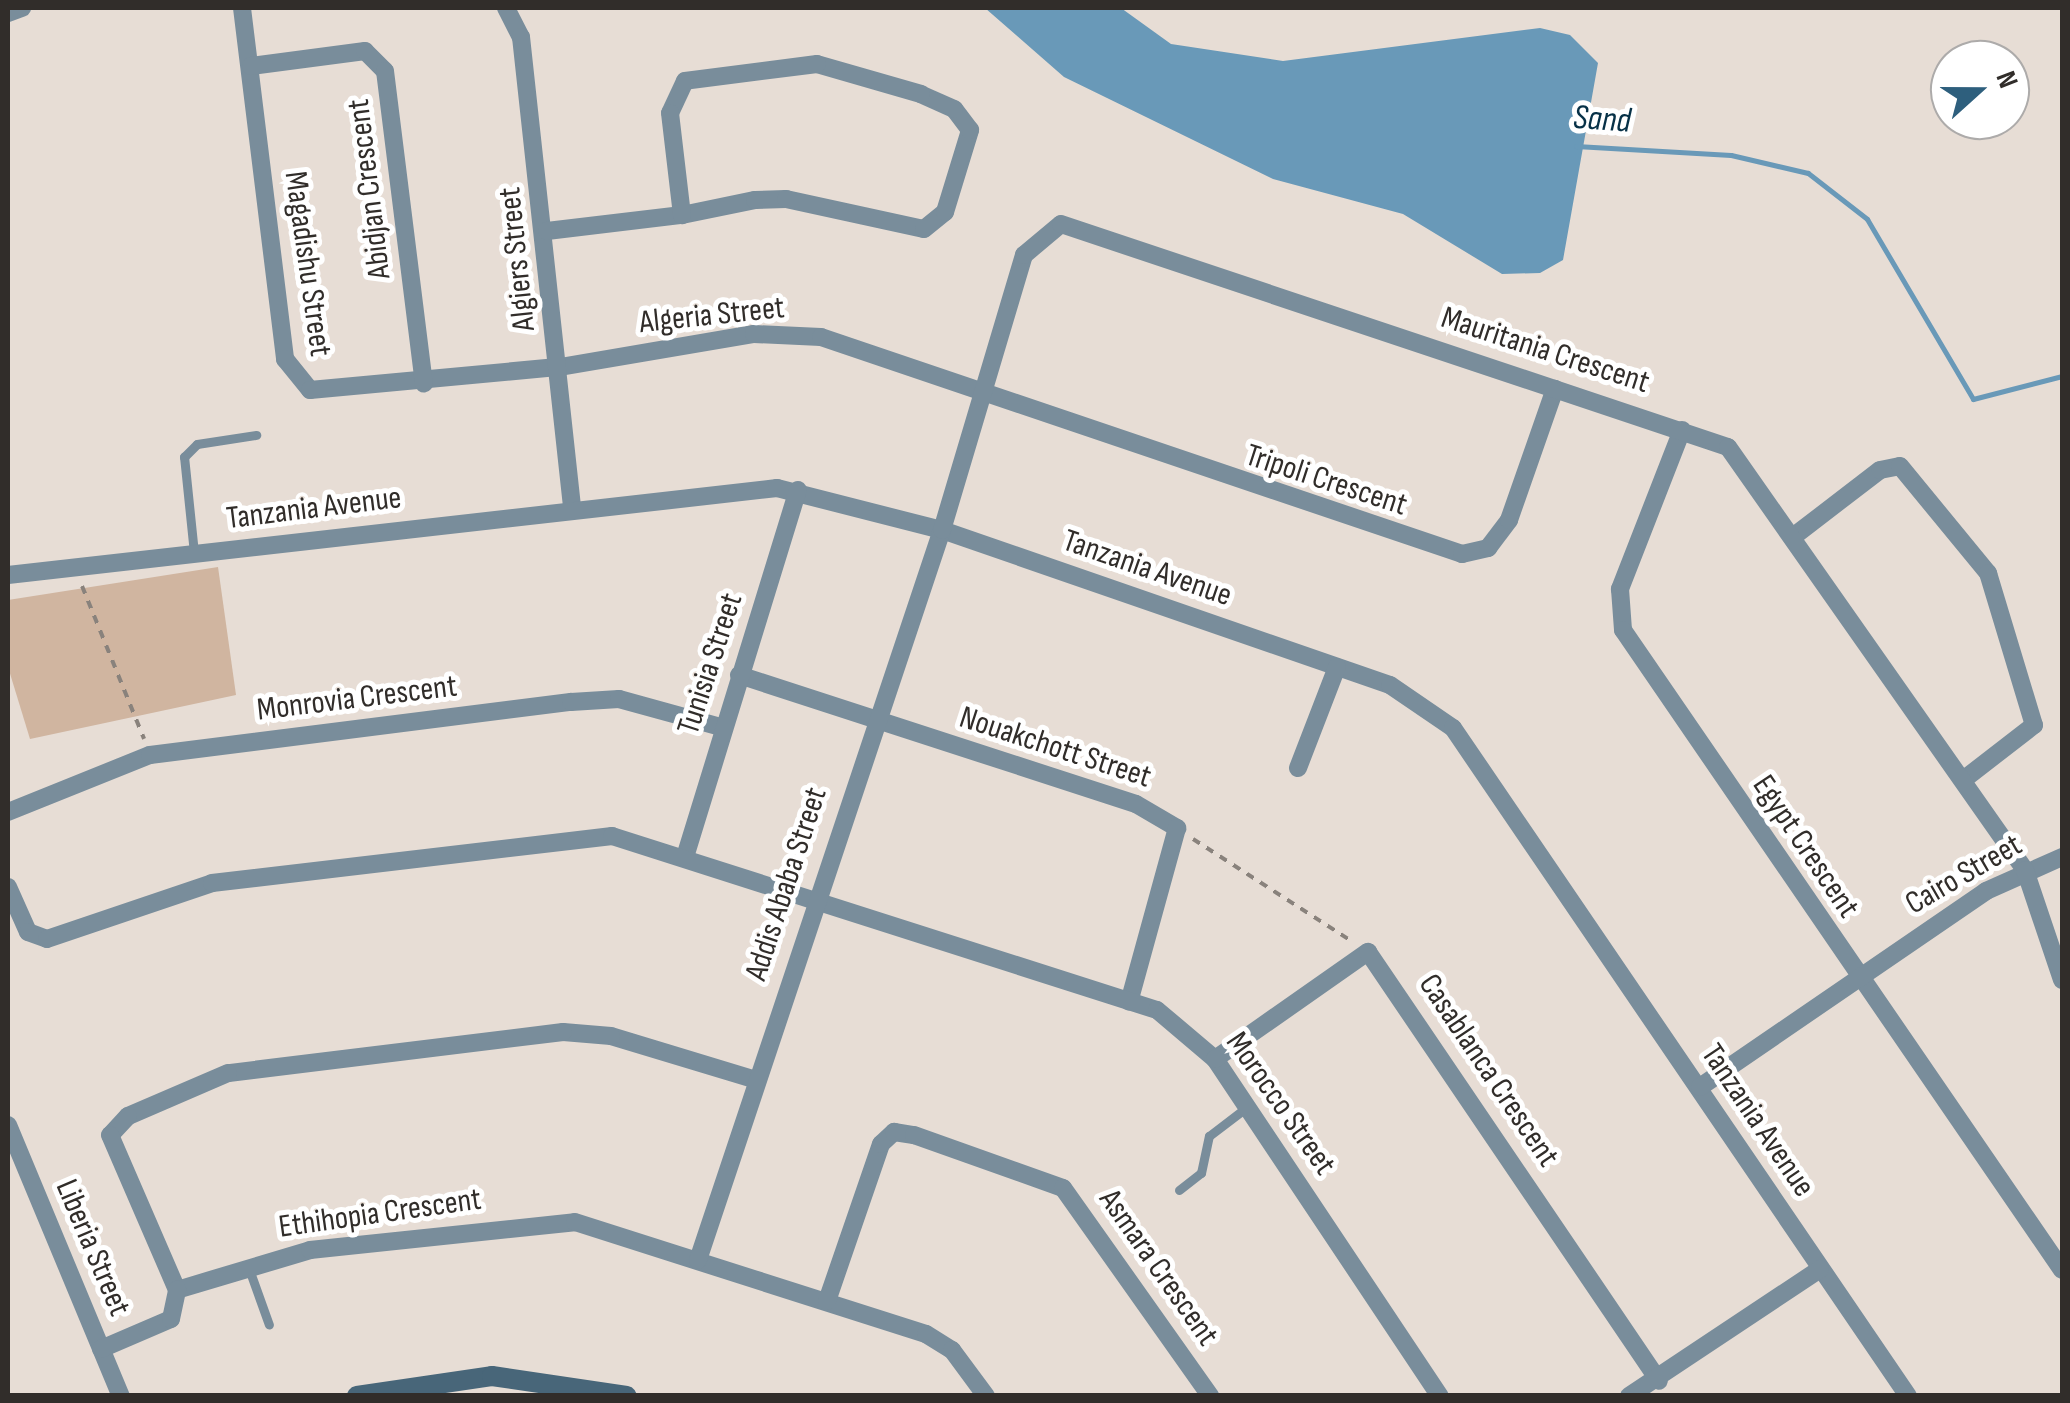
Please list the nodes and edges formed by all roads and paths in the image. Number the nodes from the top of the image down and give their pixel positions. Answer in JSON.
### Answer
{"nodes":[{"id":1,"x":22,"y":8,"type":"edge"},
{"id":2,"x":242,"y":8,"type":"edge"},
{"id":3,"x":506,"y":8,"type":"edge"},
{"id":4,"x":8,"y":13,"type":"edge"},
{"id":5,"x":252,"y":66,"type":"junction"},
{"id":6,"x":682,"y":215,"type":"junction"},
{"id":7,"x":546,"y":231,"type":"junction"},
{"id":8,"x":560,"y":367,"type":"junction"},
{"id":9,"x":424,"y":384,"type":"junction"},
{"id":10,"x":1555,"y":389,"type":"junction"},
{"id":11,"x":981,"y":397,"type":"junction"},
{"id":12,"x":1682,"y":430,"type":"junction"},
{"id":13,"x":256,"y":435,"type":"dead end"},
{"id":14,"x":798,"y":490,"type":"junction"},
{"id":15,"x":572,"y":509,"type":"junction"},
{"id":16,"x":942,"y":530,"type":"junction"},
{"id":17,"x":1794,"y":536,"type":"junction"},
{"id":18,"x":194,"y":553,"type":"junction"},
{"id":19,"x":74,"y":567,"type":"junction"},
{"id":20,"x":8,"y":575,"type":"edge"},
{"id":21,"x":1337,"y":667,"type":"junction"},
{"id":22,"x":739,"y":675,"type":"junction"},
{"id":23,"x":872,"y":722,"type":"junction"},
{"id":24,"x":722,"y":727,"type":"junction"},
{"id":25,"x":150,"y":755,"type":"junction"},
{"id":26,"x":1298,"y":768,"type":"dead end"},
{"id":27,"x":1963,"y":780,"type":"junction"},
{"id":28,"x":8,"y":812,"type":"edge"},
{"id":29,"x":1177,"y":828,"type":"junction"},
{"id":30,"x":685,"y":857,"type":"junction"},
{"id":31,"x":2062,"y":857,"type":"edge"},
{"id":32,"x":2025,"y":870,"type":"junction"},
{"id":33,"x":8,"y":887,"type":"edge"},
{"id":34,"x":814,"y":901,"type":"junction"},
{"id":35,"x":1368,"y":952,"type":"junction"},
{"id":36,"x":1856,"y":975,"type":"junction"},
{"id":37,"x":2062,"y":980,"type":"edge"},
{"id":38,"x":1129,"y":1002,"type":"junction"},
{"id":39,"x":1215,"y":1059,"type":"junction"},
{"id":40,"x":753,"y":1079,"type":"junction"},
{"id":41,"x":1700,"y":1087,"type":"junction"},
{"id":42,"x":1247,"y":1107,"type":"junction"},
{"id":43,"x":8,"y":1124,"type":"edge"},
{"id":44,"x":1179,"y":1190,"type":"dead end"},
{"id":45,"x":698,"y":1260,"type":"junction"},
{"id":46,"x":249,"y":1268,"type":"junction"},
{"id":47,"x":1820,"y":1270,"type":"junction"},
{"id":48,"x":2062,"y":1270,"type":"edge"},
{"id":49,"x":176,"y":1290,"type":"junction"},
{"id":50,"x":827,"y":1300,"type":"junction"},
{"id":51,"x":270,"y":1324,"type":"dead end"},
{"id":52,"x":102,"y":1350,"type":"junction"},
{"id":53,"x":1659,"y":1381,"type":"junction"},
{"id":54,"x":121,"y":1396,"type":"edge"},
{"id":55,"x":357,"y":1396,"type":"edge"},
{"id":56,"x":627,"y":1396,"type":"edge"},
{"id":57,"x":986,"y":1396,"type":"edge"},
{"id":58,"x":1210,"y":1396,"type":"edge"},
{"id":59,"x":1440,"y":1396,"type":"edge"},
{"id":60,"x":1629,"y":1396,"type":"edge"},
{"id":61,"x":1908,"y":1396,"type":"edge"}],
"edges":[{"from":1,"to":4,"type":"street"},
{"from":2,"to":5,"type":"street","name":"Magadishu Street"},
{"from":3,"to":7,"type":"street","name":"Algiers Street"},
{"from":5,"to":9,"type":"street","name":"Magadishu Street"},
{"from":5,"to":9,"type":"street","name":"Abidjan Crescent"},
{"from":6,"to":6,"type":"street"},
{"from":6,"to":7,"type":"street"},
{"from":7,"to":8,"type":"street","name":"Algiers Street"},
{"from":8,"to":9,"type":"street","name":"Magadishu Street"},
{"from":8,"to":11,"type":"street","name":"Algeria Street"},
{"from":8,"to":15,"type":"street","name":"Algiers Street"},
{"from":10,"to":11,"type":"street","name":"Tripoli Crescent"},
{"from":10,"to":11,"type":"street","name":"Mauritania Crescent"},
{"from":10,"to":12,"type":"street","name":"Mauritania Crescent"},
{"from":11,"to":16,"type":"street","name":"Mauritania Crescent"},
{"from":12,"to":17,"type":"street","name":"Mauritania Crescent"},
{"from":12,"to":36,"type":"street","name":"Egypt Crescent"},
{"from":13,"to":18,"type":"lane"},
{"from":14,"to":15,"type":"street","name":"Tanzania Avenue"},
{"from":14,"to":16,"type":"street","name":"Tanzania Avenue"},
{"from":14,"to":22,"type":"street","name":"Tunisia Street"},
{"from":15,"to":18,"type":"street","name":"Tanzania Avenue"},
{"from":16,"to":21,"type":"street","name":"Tanzania Avenue"},
{"from":16,"to":23,"type":"street","name":"Addis Ababa Street"},
{"from":17,"to":27,"type":"street","name":"Mauritania Crescent"},
{"from":17,"to":27,"type":"street"},
{"from":18,"to":19,"type":"street","name":"Tanzania Avenue"},
{"from":19,"to":20,"type":"street","name":"Tanzania Avenue"},
{"from":19,"to":25,"type":"path"},
{"from":21,"to":26,"type":"street"},
{"from":21,"to":41,"type":"street","name":"Tanzania Avenue"},
{"from":22,"to":23,"type":"street","name":"Nouakchott Street"},
{"from":22,"to":24,"type":"street","name":"Tunisia Street"},
{"from":23,"to":29,"type":"street","name":"Nouakchott Street"},
{"from":23,"to":34,"type":"street","name":"Addis Ababa Street"},
{"from":24,"to":25,"type":"street","name":"Monrovia Crescent"},
{"from":24,"to":30,"type":"street","name":"Tunisia Street"},
{"from":25,"to":28,"type":"street","name":"Monrovia Crescent"},
{"from":27,"to":32,"type":"street","name":"Mauritania Crescent"},
{"from":29,"to":35,"type":"path"},
{"from":29,"to":38,"type":"street","name":"Nouakchott Street"},
{"from":30,"to":33,"type":"street"},
{"from":30,"to":34,"type":"street","name":"Morocco Street"},
{"from":31,"to":32,"type":"street","name":"Cairo Street"},
{"from":32,"to":36,"type":"street","name":"Cairo Street"},
{"from":32,"to":37,"type":"street","name":"Mauritania Crescent"},
{"from":34,"to":38,"type":"street","name":"Morocco Street"},
{"from":34,"to":40,"type":"street","name":"Addis Ababa Street"},
{"from":35,"to":39,"type":"street"},
{"from":35,"to":53,"type":"street","name":"Casablanca Crescent"},
{"from":36,"to":41,"type":"street","name":"Cairo Street"},
{"from":36,"to":48,"type":"street","name":"Egypt Crescent"},
{"from":38,"to":39,"type":"street","name":"Morocco Street"},
{"from":39,"to":42,"type":"street","name":"Morocco Street"},
{"from":40,"to":45,"type":"street","name":"Addis Ababa Street"},
{"from":40,"to":49,"type":"street"},
{"from":41,"to":47,"type":"street","name":"Tanzania Avenue"},
{"from":42,"to":44,"type":"lane"},
{"from":42,"to":59,"type":"street","name":"Morocco Street"},
{"from":43,"to":52,"type":"street","name":"Liberia Street"},
{"from":45,"to":46,"type":"street","name":"Ethihopia Crescent"},
{"from":45,"to":50,"type":"street","name":"Ethihopia Crescent"},
{"from":46,"to":49,"type":"street","name":"Ethihopia Crescent"},
{"from":46,"to":51,"type":"lane"},
{"from":47,"to":53,"type":"street"},
{"from":47,"to":61,"type":"street","name":"Tanzania Avenue"},
{"from":49,"to":52,"type":"street"},
{"from":50,"to":57,"type":"street"},
{"from":50,"to":58,"type":"street","name":"Asmara Crescent"},
{"from":52,"to":54,"type":"street","name":"Liberia Street"},
{"from":53,"to":60,"type":"street"},
{"from":55,"to":56,"type":"street"}]}
